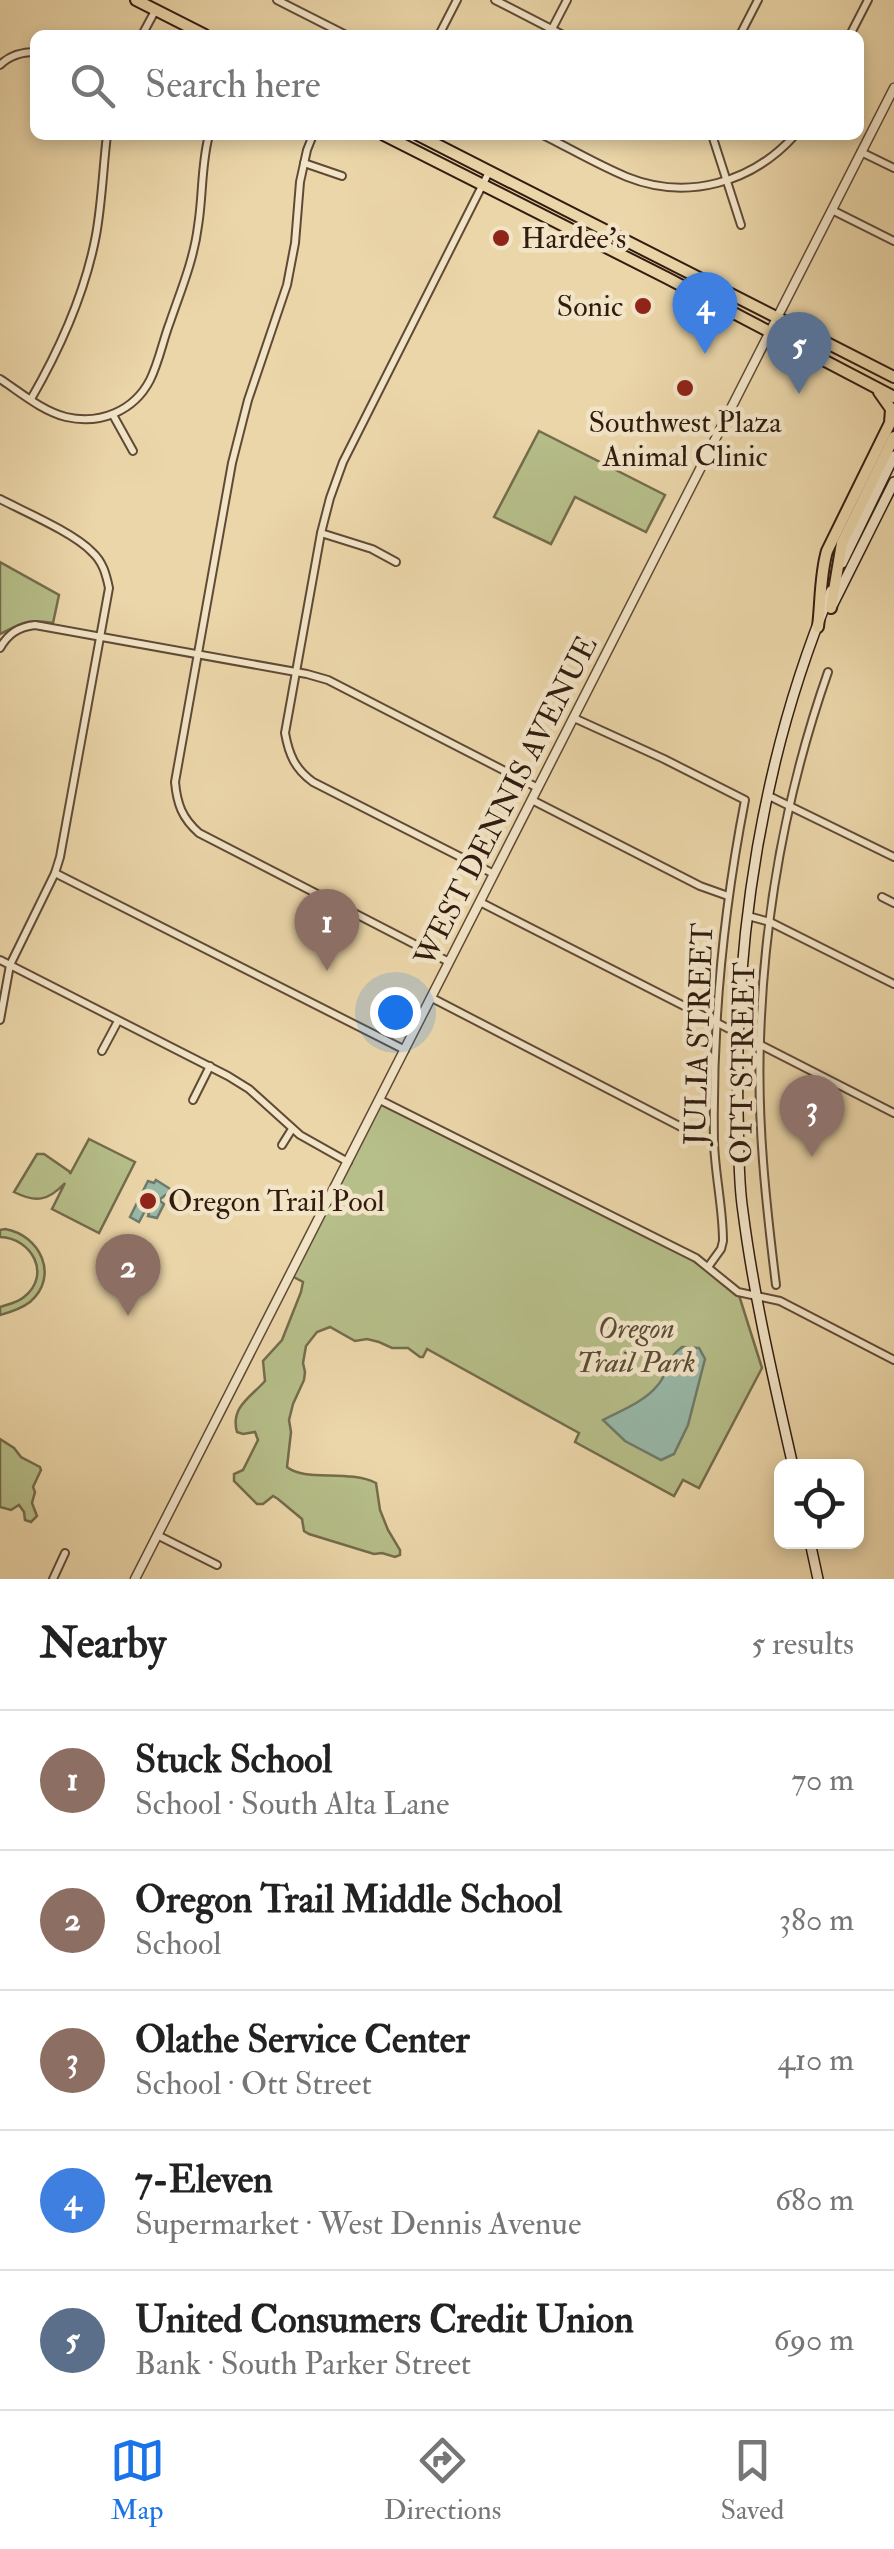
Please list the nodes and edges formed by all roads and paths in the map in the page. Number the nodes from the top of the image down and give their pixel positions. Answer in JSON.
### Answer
{"nodes":[{"id":1,"x":136,"y":0,"type":"edge"},
{"id":2,"x":277,"y":0,"type":"edge"},
{"id":3,"x":457,"y":0,"type":"edge"},
{"id":4,"x":494,"y":0,"type":"edge"},
{"id":5,"x":567,"y":0,"type":"edge"},
{"id":6,"x":758,"y":0,"type":"edge"},
{"id":7,"x":868,"y":0,"type":"edge"},
{"id":8,"x":156,"y":10,"type":"junction"},
{"id":9,"x":552,"y":29,"type":"joint"},
{"id":10,"x":145,"y":30,"type":"edge"},
{"id":11,"x":195,"y":30,"type":"edge"},
{"id":12,"x":336,"y":30,"type":"edge"},
{"id":13,"x":442,"y":30,"type":"edge"},
{"id":14,"x":743,"y":30,"type":"edge"},
{"id":15,"x":853,"y":30,"type":"edge"},
{"id":16,"x":30,"y":52,"type":"edge"},
{"id":17,"x":0,"y":65,"type":"edge"},
{"id":18,"x":894,"y":88,"type":"edge"},
{"id":19,"x":890,"y":107,"type":"edge"},
{"id":20,"x":107,"y":140,"type":"edge"},
{"id":21,"x":208,"y":140,"type":"edge"},
{"id":22,"x":311,"y":140,"type":"edge"},
{"id":23,"x":394,"y":140,"type":"edge"},
{"id":24,"x":428,"y":140,"type":"edge"},
{"id":25,"x":554,"y":140,"type":"edge"},
{"id":26,"x":714,"y":140,"type":"edge"},
{"id":27,"x":790,"y":140,"type":"edge"},
{"id":28,"x":861,"y":152,"type":"junction"},
{"id":29,"x":304,"y":163,"type":"junction"},
{"id":30,"x":894,"y":168,"type":"edge"},
{"id":31,"x":489,"y":172,"type":"junction"},
{"id":32,"x":342,"y":176,"type":"dead end"},
{"id":33,"x":728,"y":181,"type":"junction"},
{"id":34,"x":482,"y":185,"type":"junction"},
{"id":35,"x":832,"y":210,"type":"junction"},
{"id":36,"x":741,"y":225,"type":"dead end"},
{"id":37,"x":894,"y":241,"type":"edge"},
{"id":38,"x":776,"y":318,"type":"junction"},
{"id":39,"x":768,"y":332,"type":"junction"},
{"id":40,"x":894,"y":377,"type":"edge"},
{"id":41,"x":0,"y":378,"type":"edge"},
{"id":42,"x":875,"y":388,"type":"junction"},
{"id":43,"x":894,"y":397,"type":"edge"},
{"id":44,"x":31,"y":399,"type":"junction"},
{"id":45,"x":113,"y":415,"type":"junction"},
{"id":46,"x":894,"y":437,"type":"edge"},
{"id":47,"x":133,"y":451,"type":"dead end"},
{"id":48,"x":894,"y":456,"type":"edge"},
{"id":49,"x":894,"y":482,"type":"edge"},
{"id":50,"x":0,"y":499,"type":"edge"},
{"id":51,"x":321,"y":533,"type":"junction"},
{"id":52,"x":396,"y":562,"type":"dead end"},
{"id":53,"x":834,"y":583,"type":"junction"},
{"id":54,"x":831,"y":608,"type":"junction"},
{"id":55,"x":818,"y":627,"type":"junction"},
{"id":56,"x":101,"y":636,"type":"junction"},
{"id":57,"x":0,"y":648,"type":"edge"},
{"id":58,"x":199,"y":655,"type":"junction"},
{"id":59,"x":295,"y":672,"type":"junction"},
{"id":60,"x":828,"y":672,"type":"dead end"},
{"id":61,"x":574,"y":718,"type":"junction"},
{"id":62,"x":538,"y":788,"type":"junction"},
{"id":63,"x":769,"y":796,"type":"junction"},
{"id":64,"x":532,"y":800,"type":"junction"},
{"id":65,"x":790,"y":805,"type":"junction"},
{"id":66,"x":894,"y":857,"type":"edge"},
{"id":67,"x":55,"y":873,"type":"junction"},
{"id":68,"x":494,"y":874,"type":"junction"},
{"id":69,"x":728,"y":896,"type":"junction"},
{"id":70,"x":882,"y":896,"type":"dead end"},
{"id":71,"x":480,"y":902,"type":"junction"},
{"id":72,"x":894,"y":903,"type":"edge"},
{"id":73,"x":748,"y":916,"type":"junction"},
{"id":74,"x":770,"y":922,"type":"junction"},
{"id":75,"x":0,"y":960,"type":"edge"},
{"id":76,"x":450,"y":962,"type":"junction"},
{"id":77,"x":10,"y":965,"type":"junction"},
{"id":78,"x":894,"y":984,"type":"edge"},
{"id":79,"x":432,"y":998,"type":"junction"},
{"id":80,"x":0,"y":1020,"type":"edge"},
{"id":81,"x":118,"y":1021,"type":"junction"},
{"id":82,"x":716,"y":1023,"type":"junction"},
{"id":83,"x":738,"y":1032,"type":"junction"},
{"id":84,"x":760,"y":1043,"type":"junction"},
{"id":85,"x":405,"y":1050,"type":"junction"},
{"id":86,"x":102,"y":1051,"type":"dead end"},
{"id":87,"x":210,"y":1066,"type":"junction"},
{"id":88,"x":193,"y":1100,"type":"dead end"},
{"id":89,"x":380,"y":1100,"type":"junction"},
{"id":90,"x":894,"y":1113,"type":"edge"},
{"id":91,"x":292,"y":1129,"type":"junction"},
{"id":92,"x":714,"y":1144,"type":"junction"},
{"id":93,"x":282,"y":1145,"type":"dead end"},
{"id":94,"x":348,"y":1162,"type":"junction"},
{"id":95,"x":708,"y":1267,"type":"junction"},
{"id":96,"x":776,"y":1285,"type":"dead end"},
{"id":97,"x":756,"y":1296,"type":"junction"},
{"id":98,"x":894,"y":1360,"type":"edge"},
{"id":99,"x":791,"y":1459,"type":"edge"},
{"id":100,"x":157,"y":1535,"type":"junction"},
{"id":101,"x":812,"y":1549,"type":"edge"},
{"id":102,"x":66,"y":1553,"type":"dead end"},
{"id":103,"x":217,"y":1565,"type":"dead end"},
{"id":104,"x":53,"y":1579,"type":"edge"},
{"id":105,"x":135,"y":1579,"type":"edge"},
{"id":106,"x":818,"y":1579,"type":"edge"}],
"edges":[{"from":1,"to":8,"type":"highway"},
{"from":2,"to":12,"type":"street"},
{"from":3,"to":13,"type":"street"},
{"from":4,"to":9,"type":"street"},
{"from":5,"to":9,"type":"street"},
{"from":6,"to":14,"type":"street"},
{"from":7,"to":15,"type":"street"},
{"from":8,"to":10,"type":"street"},
{"from":8,"to":11,"type":"highway"},
{"from":16,"to":17,"type":"street"},
{"from":18,"to":19,"type":"street","name":"WEST DENNIS AVENUE"},
{"from":19,"to":28,"type":"street","name":"WEST DENNIS AVENUE"},
{"from":20,"to":44,"type":"street"},
{"from":21,"to":45,"type":"street"},
{"from":22,"to":29,"type":"street"},
{"from":23,"to":34,"type":"highway"},
{"from":24,"to":31,"type":"highway"},
{"from":25,"to":33,"type":"street"},
{"from":26,"to":33,"type":"street"},
{"from":27,"to":33,"type":"street"},
{"from":28,"to":30,"type":"street"},
{"from":28,"to":35,"type":"street","name":"WEST DENNIS AVENUE"},
{"from":29,"to":32,"type":"street"},
{"from":29,"to":58,"type":"street"},
{"from":31,"to":34,"type":"street"},
{"from":31,"to":38,"type":"highway"},
{"from":33,"to":36,"type":"street"},
{"from":34,"to":39,"type":"highway"},
{"from":34,"to":51,"type":"street"},
{"from":35,"to":37,"type":"street"},
{"from":35,"to":38,"type":"street","name":"WEST DENNIS AVENUE"},
{"from":38,"to":39,"type":"street","name":"WEST DENNIS AVENUE"},
{"from":38,"to":40,"type":"highway"},
{"from":39,"to":42,"type":"highway"},
{"from":39,"to":61,"type":"street","name":"WEST DENNIS AVENUE"},
{"from":41,"to":44,"type":"street"},
{"from":42,"to":43,"type":"highway"},
{"from":42,"to":55,"type":"highway"},
{"from":44,"to":45,"type":"street"},
{"from":45,"to":47,"type":"street"},
{"from":46,"to":53,"type":"highway"},
{"from":48,"to":53,"type":"main road"},
{"from":49,"to":54,"type":"main road"},
{"from":50,"to":56,"type":"street"},
{"from":51,"to":52,"type":"street"},
{"from":51,"to":59,"type":"street"},
{"from":53,"to":54,"type":"highway"},
{"from":53,"to":55,"type":"main road"},
{"from":54,"to":55,"type":"main road"},
{"from":55,"to":63,"type":"main road"},
{"from":56,"to":57,"type":"street"},
{"from":56,"to":58,"type":"street"},
{"from":56,"to":67,"type":"street"},
{"from":58,"to":59,"type":"street"},
{"from":58,"to":76,"type":"street"},
{"from":59,"to":62,"type":"street"},
{"from":59,"to":68,"type":"street"},
{"from":60,"to":65,"type":"street","name":"OTT STREET"},
{"from":61,"to":62,"type":"street","name":"WEST DENNIS AVENUE"},
{"from":61,"to":69,"type":"street","name":"JULIA STREET"},
{"from":62,"to":64,"type":"street","name":"WEST DENNIS AVENUE"},
{"from":63,"to":65,"type":"street"},
{"from":63,"to":73,"type":"main road"},
{"from":64,"to":68,"type":"street","name":"WEST DENNIS AVENUE"},
{"from":64,"to":69,"type":"street"},
{"from":65,"to":66,"type":"street"},
{"from":65,"to":74,"type":"street","name":"OTT STREET"},
{"from":67,"to":77,"type":"street"},
{"from":67,"to":85,"type":"street"},
{"from":68,"to":71,"type":"street","name":"WEST DENNIS AVENUE"},
{"from":69,"to":82,"type":"street","name":"JULIA STREET"},
{"from":70,"to":72,"type":"street"},
{"from":71,"to":76,"type":"street","name":"WEST DENNIS AVENUE"},
{"from":71,"to":82,"type":"street"},
{"from":73,"to":74,"type":"street"},
{"from":73,"to":83,"type":"main road"},
{"from":74,"to":78,"type":"street"},
{"from":74,"to":84,"type":"street","name":"OTT STREET"},
{"from":75,"to":77,"type":"street"},
{"from":76,"to":79,"type":"street","name":"WEST DENNIS AVENUE"},
{"from":77,"to":80,"type":"street"},
{"from":77,"to":81,"type":"street"},
{"from":79,"to":85,"type":"street","name":"WEST DENNIS AVENUE"},
{"from":79,"to":92,"type":"street"},
{"from":81,"to":86,"type":"street"},
{"from":81,"to":87,"type":"street"},
{"from":82,"to":83,"type":"street"},
{"from":82,"to":92,"type":"street","name":"JULIA STREET"},
{"from":83,"to":84,"type":"street"},
{"from":83,"to":97,"type":"main road"},
{"from":84,"to":90,"type":"street"},
{"from":84,"to":96,"type":"street","name":"OTT STREET"},
{"from":85,"to":89,"type":"street","name":"WEST DENNIS AVENUE"},
{"from":87,"to":88,"type":"street"},
{"from":87,"to":91,"type":"street"},
{"from":89,"to":94,"type":"street","name":"WEST DENNIS AVENUE"},
{"from":89,"to":95,"type":"street"},
{"from":91,"to":93,"type":"street"},
{"from":91,"to":94,"type":"street"},
{"from":92,"to":95,"type":"street","name":"JULIA STREET"},
{"from":94,"to":100,"type":"street","name":"WEST DENNIS AVENUE"},
{"from":95,"to":97,"type":"street"},
{"from":97,"to":98,"type":"street"},
{"from":97,"to":99,"type":"main road"},
{"from":100,"to":103,"type":"street"},
{"from":100,"to":105,"type":"street","name":"WEST DENNIS AVENUE"},
{"from":101,"to":106,"type":"main road"},
{"from":102,"to":104,"type":"street"}]}
